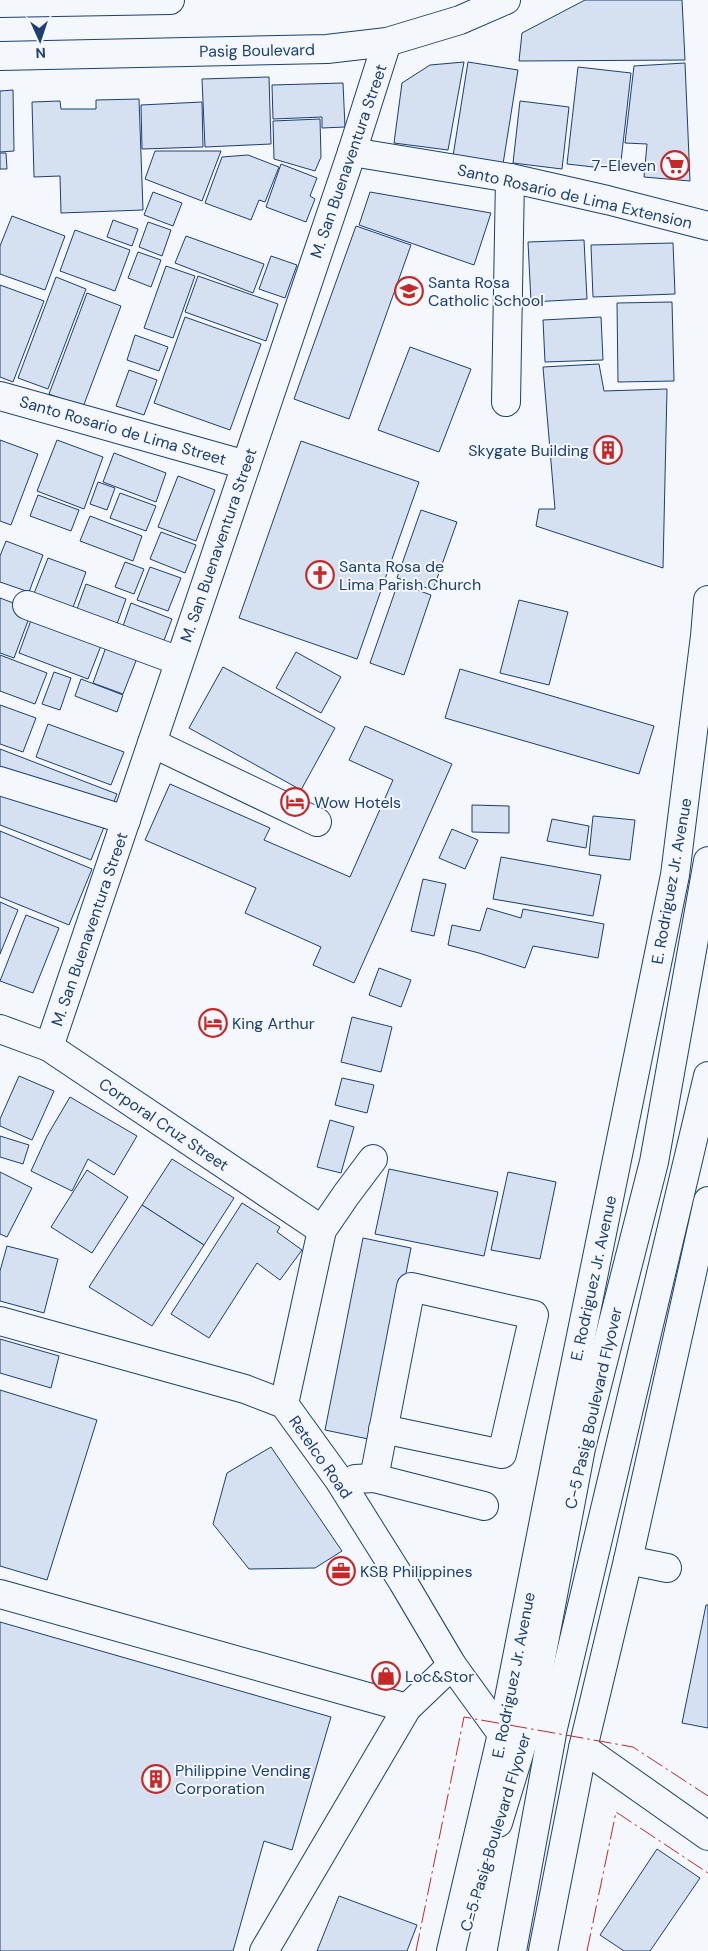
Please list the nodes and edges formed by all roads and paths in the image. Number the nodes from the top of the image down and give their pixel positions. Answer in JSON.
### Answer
{"nodes":[{"id":1,"x":170,"y":0,"type":"edge"},
{"id":2,"x":506,"y":0,"type":"edge"},
{"id":3,"x":0,"y":3,"type":"edge"},
{"id":4,"x":388,"y":42,"type":"junction"},
{"id":5,"x":0,"y":56,"type":"edge"},
{"id":6,"x":352,"y":152,"type":"junction"},
{"id":7,"x":510,"y":178,"type":"junction"},
{"id":8,"x":708,"y":226,"type":"edge"},
{"id":9,"x":0,"y":396,"type":"edge"},
{"id":10,"x":506,"y":402,"type":"dead end"},
{"id":11,"x":246,"y":464,"type":"junction"},
{"id":12,"x":708,"y":600,"type":"edge"},
{"id":13,"x":27,"y":605,"type":"dead end"},
{"id":14,"x":179,"y":661,"type":"junction"},
{"id":15,"x":152,"y":743,"type":"junction"},
{"id":16,"x":0,"y":781,"type":"edge"},
{"id":17,"x":126,"y":820,"type":"junction"},
{"id":18,"x":317,"y":822,"type":"dead end"},
{"id":19,"x":708,"y":860,"type":"edge"},
{"id":20,"x":0,"y":1030,"type":"edge"},
{"id":21,"x":49,"y":1047,"type":"junction"},
{"id":22,"x":708,"y":1076,"type":"edge"},
{"id":23,"x":374,"y":1159,"type":"dead end"},
{"id":24,"x":708,"y":1201,"type":"edge"},
{"id":25,"x":322,"y":1230,"type":"junction"},
{"id":26,"x":0,"y":1321,"type":"edge"},
{"id":27,"x":284,"y":1404,"type":"junction"},
{"id":28,"x":383,"y":1429,"type":"junction"},
{"id":29,"x":374,"y":1478,"type":"junction"},
{"id":30,"x":339,"y":1480,"type":"junction"},
{"id":31,"x":484,"y":1506,"type":"dead end"},
{"id":32,"x":628,"y":1560,"type":"junction"},
{"id":33,"x":667,"y":1568,"type":"dead end"},
{"id":34,"x":0,"y":1594,"type":"edge"},
{"id":35,"x":452,"y":1665,"type":"junction"},
{"id":36,"x":407,"y":1708,"type":"junction"},
{"id":37,"x":541,"y":1725,"type":"junction"},
{"id":38,"x":502,"y":1734,"type":"junction"},
{"id":39,"x":583,"y":1748,"type":"junction"},
{"id":40,"x":708,"y":1836,"type":"edge"},
{"id":41,"x":264,"y":1951,"type":"edge"},
{"id":42,"x":451,"y":1951,"type":"edge"},
{"id":43,"x":459,"y":1951,"type":"edge"},
{"id":44,"x":512,"y":1951,"type":"edge"},
{"id":45,"x":543,"y":1951,"type":"edge"}],
"edges":[{"from":1,"to":3,"type":"main road"},
{"from":2,"to":4,"type":"main road","name":"Pasig Boulevard"},
{"from":4,"to":5,"type":"main road","name":"Pasig Boulevard"},
{"from":4,"to":6,"type":"main road","name":"M. San Buenaventura Street"},
{"from":6,"to":7,"type":"main road","name":"Santo Rosario de Lima Extension"},
{"from":6,"to":11,"type":"main road","name":"M. San Buenaventura Street"},
{"from":7,"to":8,"type":"main road","name":"Santo Rosario de Lima Extension"},
{"from":7,"to":10,"type":"main road"},
{"from":9,"to":11,"type":"main road","name":"Santo Rosario de Lima Street"},
{"from":11,"to":14,"type":"main road","name":"M. San Buenaventura Street"},
{"from":12,"to":38,"type":"main road","name":"E. Rodriguez Jr. Avenue"},
{"from":13,"to":14,"type":"main road"},
{"from":14,"to":15,"type":"main road","name":"M. San Buenaventura Street"},
{"from":15,"to":17,"type":"main road","name":"M. San Buenaventura Street"},
{"from":15,"to":18,"type":"main road"},
{"from":16,"to":17,"type":"main road"},
{"from":17,"to":21,"type":"main road","name":"M. San Buenaventura Street"},
{"from":19,"to":37,"type":"main road","name":"C-5 Pasig Boulevard Flyover"},
{"from":20,"to":21,"type":"main road","name":"Corporal Cruz Street"},
{"from":21,"to":25,"type":"main road","name":"Corporal Cruz Street"},
{"from":22,"to":37,"type":"main road","name":"C-5 Pasig Boulevard Flyover"},
{"from":23,"to":25,"type":"main road","name":"Retelco Road"},
{"from":24,"to":32,"type":"main road"},
{"from":25,"to":27,"type":"main road","name":"Retelco Road"},
{"from":26,"to":27,"type":"main road"},
{"from":27,"to":30,"type":"main road","name":"Retelco Road"},
{"from":28,"to":28,"type":"main road"},
{"from":28,"to":29,"type":"main road"},
{"from":29,"to":30,"type":"main road"},
{"from":29,"to":31,"type":"main road"},
{"from":30,"to":35,"type":"main road","name":"Retelco Road"},
{"from":32,"to":33,"type":"main road"},
{"from":32,"to":39,"type":"main road"},
{"from":34,"to":36,"type":"main road"},
{"from":35,"to":36,"type":"main road"},
{"from":35,"to":38,"type":"main road","name":"Retelco Road"},
{"from":36,"to":41,"type":"main road"},
{"from":37,"to":43,"type":"main road","name":"C-5 Pasig Boulevard Flyover"},
{"from":37,"to":44,"type":"main road","name":"C-5 Pasig Boulevard Flyover"},
{"from":38,"to":42,"type":"main road","name":"E. Rodriguez Jr. Avenue"},
{"from":39,"to":40,"type":"main road"},
{"from":39,"to":45,"type":"main road"}]}
